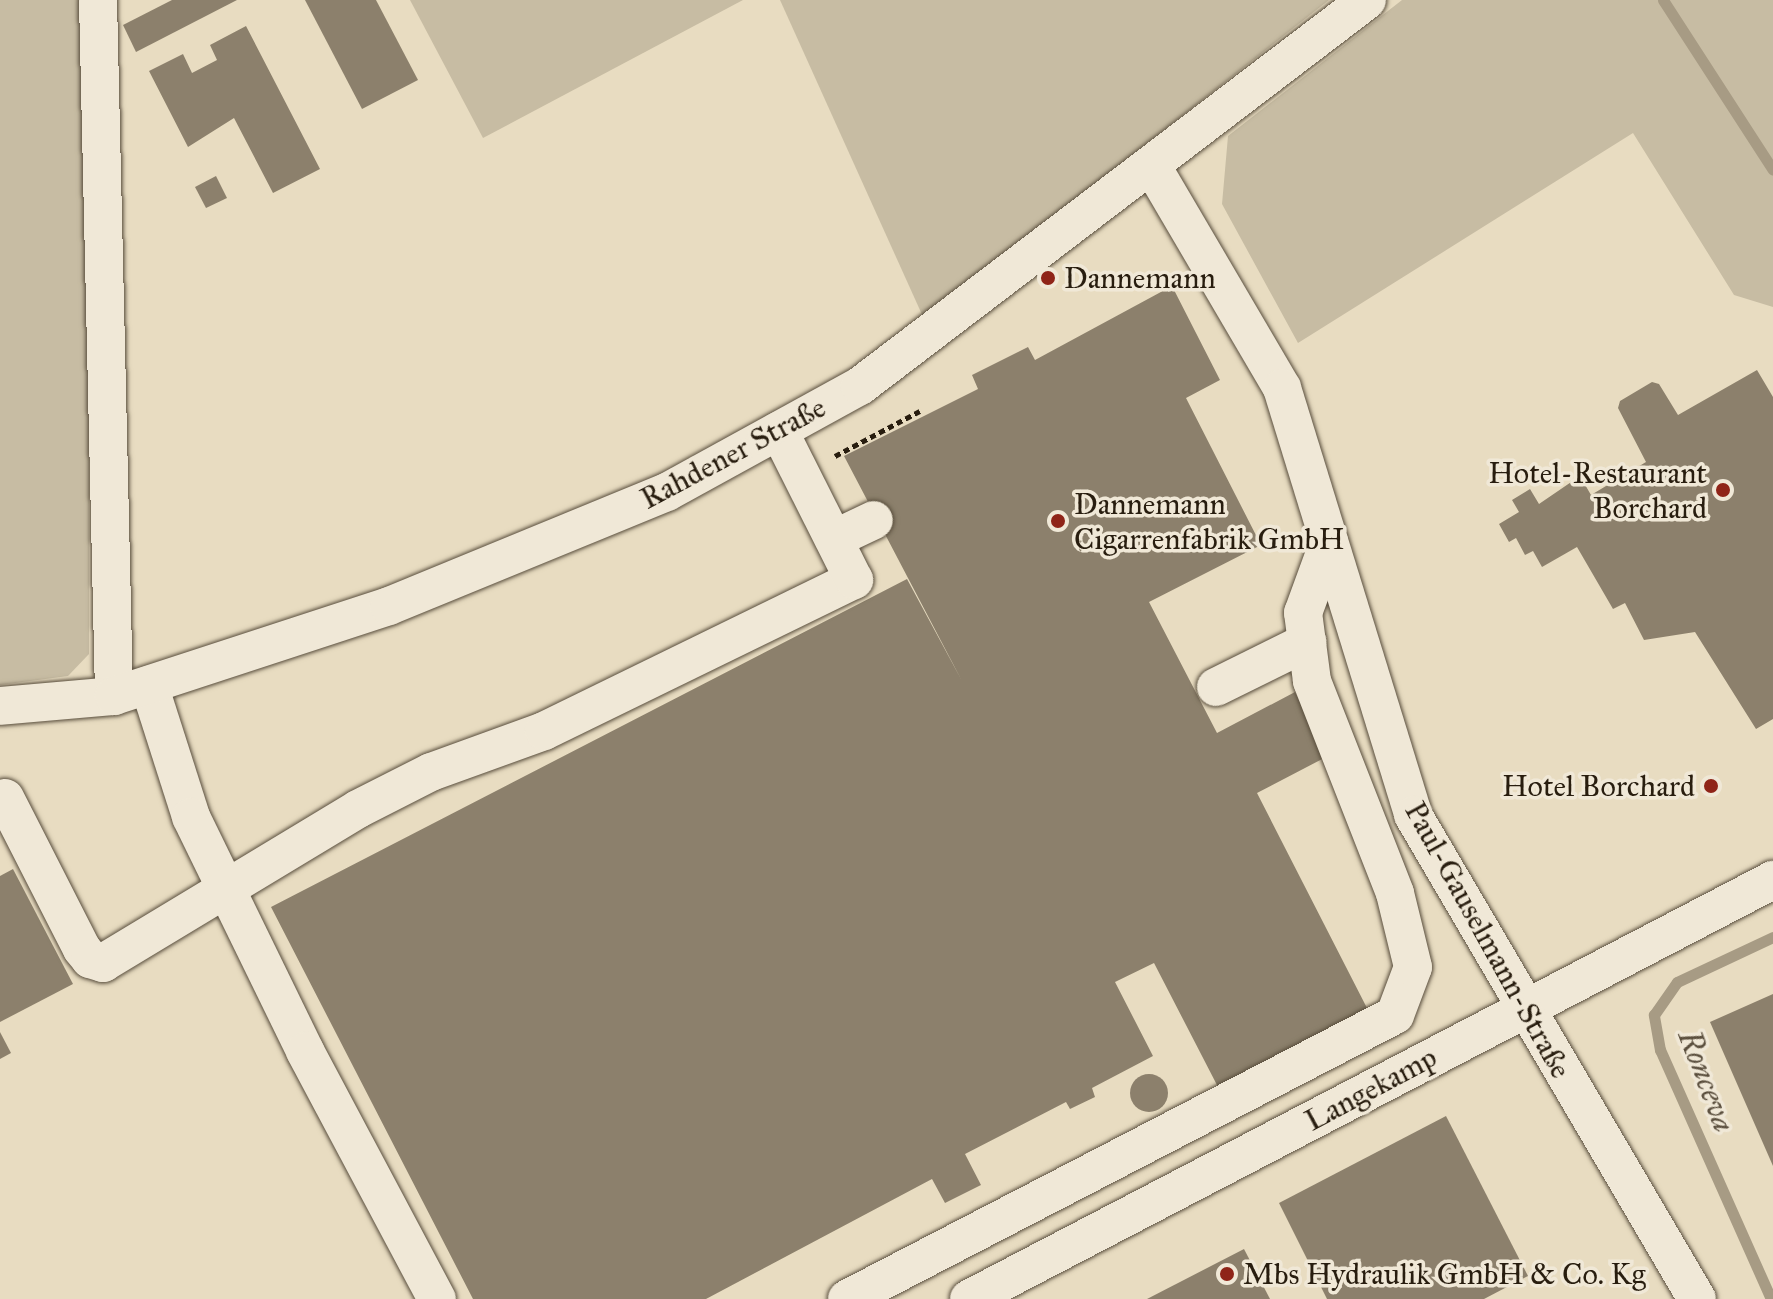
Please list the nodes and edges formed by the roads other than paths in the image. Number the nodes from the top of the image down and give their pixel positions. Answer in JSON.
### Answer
{"nodes":[{"id":1,"x":98,"y":0,"type":"edge"},
{"id":2,"x":1367,"y":0,"type":"edge"},
{"id":3,"x":1153,"y":168,"type":"junction"},
{"id":4,"x":779,"y":431,"type":"junction"},
{"id":5,"x":874,"y":520,"type":"dead end"},
{"id":6,"x":834,"y":539,"type":"junction"},
{"id":7,"x":1329,"y":542,"type":"junction"},
{"id":8,"x":1307,"y":642,"type":"junction"},
{"id":9,"x":1216,"y":687,"type":"dead end"},
{"id":10,"x":132,"y":690,"type":"junction"},
{"id":11,"x":0,"y":706,"type":"edge"},
{"id":12,"x":5,"y":798,"type":"dead end"},
{"id":13,"x":1773,"y":880,"type":"edge"},
{"id":14,"x":228,"y":889,"type":"junction"},
{"id":15,"x":1522,"y":1009,"type":"junction"},
{"id":16,"x":437,"y":1299,"type":"edge"},
{"id":17,"x":847,"y":1299,"type":"edge"},
{"id":18,"x":969,"y":1299,"type":"edge"},
{"id":19,"x":1697,"y":1299,"type":"edge"}],
"edges":[{"from":1,"to":10,"type":"street"},
{"from":2,"to":3,"type":"street","name":"Rahdener Straße"},
{"from":3,"to":4,"type":"street","name":"Rahdener Straße"},
{"from":3,"to":7,"type":"street","name":"Paul-Gauselmann-Straße"},
{"from":4,"to":6,"type":"street"},
{"from":4,"to":10,"type":"street","name":"Rahdener Straße"},
{"from":5,"to":6,"type":"street"},
{"from":6,"to":14,"type":"street"},
{"from":7,"to":8,"type":"street"},
{"from":7,"to":15,"type":"street","name":"Paul-Gauselmann-Straße"},
{"from":8,"to":9,"type":"street"},
{"from":8,"to":17,"type":"street"},
{"from":10,"to":11,"type":"street","name":"Rahdener Straße"},
{"from":10,"to":14,"type":"street"},
{"from":12,"to":14,"type":"street"},
{"from":13,"to":15,"type":"street","name":"Langekamp"},
{"from":14,"to":16,"type":"street"},
{"from":15,"to":18,"type":"street","name":"Langekamp"},
{"from":15,"to":19,"type":"street","name":"Paul-Gauselmann-Straße"}]}
